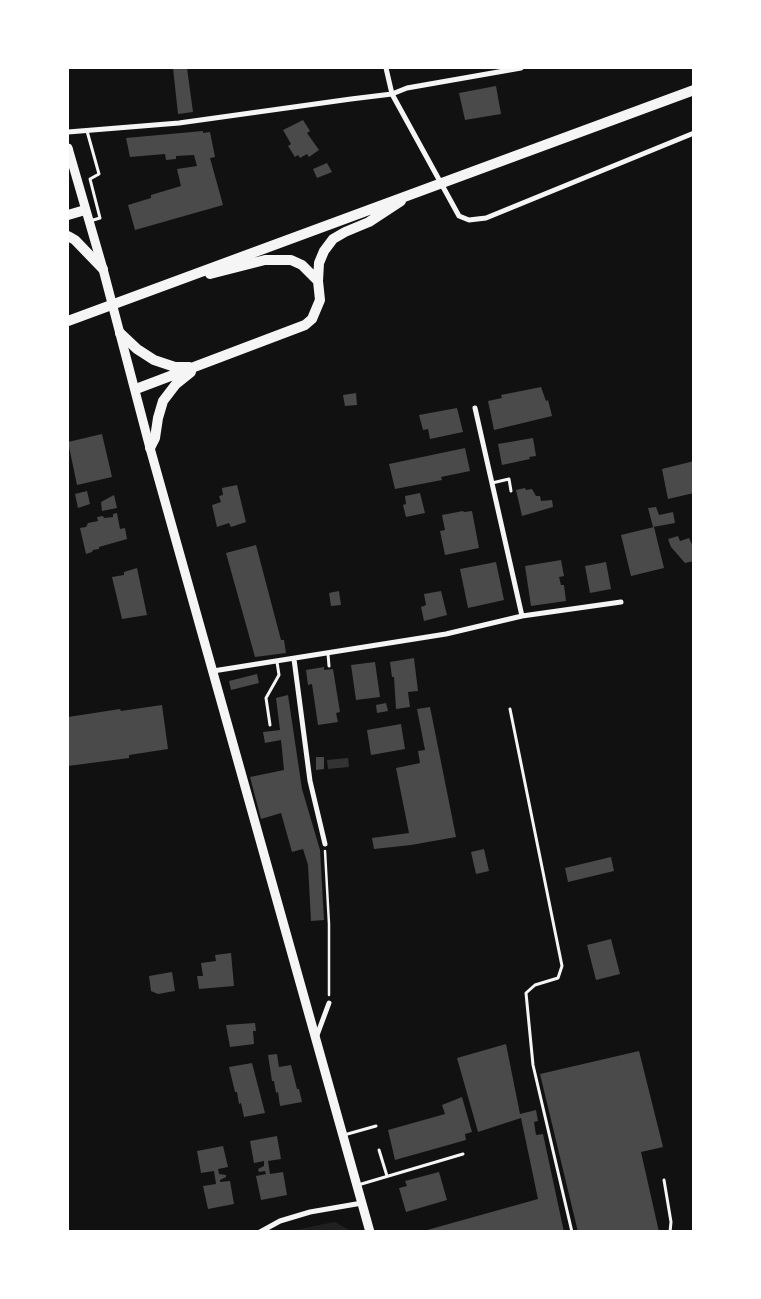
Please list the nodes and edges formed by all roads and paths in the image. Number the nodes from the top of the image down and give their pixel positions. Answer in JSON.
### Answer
{"nodes":[{"id":1,"x":386,"y":68,"type":"edge"},
{"id":2,"x":522,"y":68,"type":"edge"},
{"id":3,"x":692,"y":90,"type":"edge"},
{"id":4,"x":392,"y":94,"type":"junction"},
{"id":5,"x":87,"y":131,"type":"junction"},
{"id":6,"x":68,"y":132,"type":"edge"},
{"id":7,"x":694,"y":133,"type":"edge"},
{"id":8,"x":68,"y":150,"type":"edge"},
{"id":9,"x":410,"y":195,"type":"junction"},
{"id":10,"x":85,"y":210,"type":"junction"},
{"id":11,"x":68,"y":215,"type":"edge"},
{"id":12,"x":88,"y":222,"type":"junction"},
{"id":13,"x":68,"y":236,"type":"edge"},
{"id":14,"x":103,"y":270,"type":"junction"},
{"id":15,"x":177,"y":281,"type":"junction"},
{"id":16,"x":318,"y":281,"type":"junction"},
{"id":17,"x":68,"y":321,"type":"edge"},
{"id":18,"x":120,"y":333,"type":"junction"},
{"id":19,"x":198,"y":366,"type":"junction"},
{"id":20,"x":136,"y":389,"type":"junction"},
{"id":21,"x":475,"y":408,"type":"dead end"},
{"id":22,"x":150,"y":448,"type":"junction"},
{"id":23,"x":492,"y":483,"type":"junction"},
{"id":24,"x":511,"y":491,"type":"dead end"},
{"id":25,"x":621,"y":602,"type":"dead end"},
{"id":26,"x":522,"y":616,"type":"junction"},
{"id":27,"x":328,"y":654,"type":"junction"},
{"id":28,"x":294,"y":659,"type":"junction"},
{"id":29,"x":277,"y":662,"type":"junction"},
{"id":30,"x":329,"y":666,"type":"dead end"},
{"id":31,"x":213,"y":671,"type":"junction"},
{"id":32,"x":510,"y":709,"type":"dead end"},
{"id":33,"x":270,"y":725,"type":"dead end"},
{"id":34,"x":325,"y":844,"type":"joint"},
{"id":35,"x":329,"y":1003,"type":"joint"},
{"id":36,"x":316,"y":1039,"type":"junction"},
{"id":37,"x":376,"y":1126,"type":"dead end"},
{"id":38,"x":343,"y":1135,"type":"junction"},
{"id":39,"x":379,"y":1150,"type":"dead end"},
{"id":40,"x":463,"y":1154,"type":"dead end"},
{"id":41,"x":387,"y":1176,"type":"junction"},
{"id":42,"x":664,"y":1180,"type":"dead end"},
{"id":43,"x":357,"y":1185,"type":"junction"},
{"id":44,"x":362,"y":1202,"type":"junction"},
{"id":45,"x":260,"y":1232,"type":"edge"},
{"id":46,"x":370,"y":1232,"type":"edge"},
{"id":47,"x":572,"y":1232,"type":"edge"},
{"id":48,"x":670,"y":1232,"type":"edge"}],
"edges":[{"from":1,"to":4,"type":"street"},
{"from":2,"to":4,"type":"street"},
{"from":3,"to":9,"type":"highway"},
{"from":4,"to":5,"type":"street"},
{"from":4,"to":7,"type":"street"},
{"from":5,"to":6,"type":"street"},
{"from":5,"to":12,"type":"lane"},
{"from":8,"to":10,"type":"main road"},
{"from":9,"to":15,"type":"highway"},
{"from":9,"to":16,"type":"highway"},
{"from":10,"to":11,"type":"highway"},
{"from":10,"to":12,"type":"main road"},
{"from":12,"to":14,"type":"main road"},
{"from":13,"to":14,"type":"highway"},
{"from":14,"to":18,"type":"main road"},
{"from":15,"to":16,"type":"highway"},
{"from":15,"to":17,"type":"highway"},
{"from":16,"to":19,"type":"highway"},
{"from":18,"to":19,"type":"highway"},
{"from":18,"to":20,"type":"main road"},
{"from":19,"to":20,"type":"highway"},
{"from":19,"to":22,"type":"highway"},
{"from":20,"to":22,"type":"main road"},
{"from":21,"to":23,"type":"street"},
{"from":22,"to":31,"type":"main road"},
{"from":23,"to":24,"type":"lane"},
{"from":23,"to":26,"type":"street"},
{"from":25,"to":26,"type":"street"},
{"from":26,"to":27,"type":"street"},
{"from":27,"to":28,"type":"street"},
{"from":27,"to":30,"type":"lane"},
{"from":28,"to":29,"type":"street"},
{"from":28,"to":34,"type":"street"},
{"from":29,"to":31,"type":"street"},
{"from":29,"to":33,"type":"lane"},
{"from":31,"to":36,"type":"main road"},
{"from":32,"to":47,"type":"lane"},
{"from":34,"to":35,"type":"path"},
{"from":35,"to":36,"type":"street"},
{"from":36,"to":38,"type":"main road"},
{"from":37,"to":38,"type":"lane"},
{"from":38,"to":43,"type":"main road"},
{"from":39,"to":41,"type":"lane"},
{"from":40,"to":41,"type":"lane"},
{"from":41,"to":43,"type":"lane"},
{"from":42,"to":48,"type":"lane"},
{"from":43,"to":44,"type":"main road"},
{"from":44,"to":45,"type":"street"},
{"from":44,"to":46,"type":"main road"}]}
